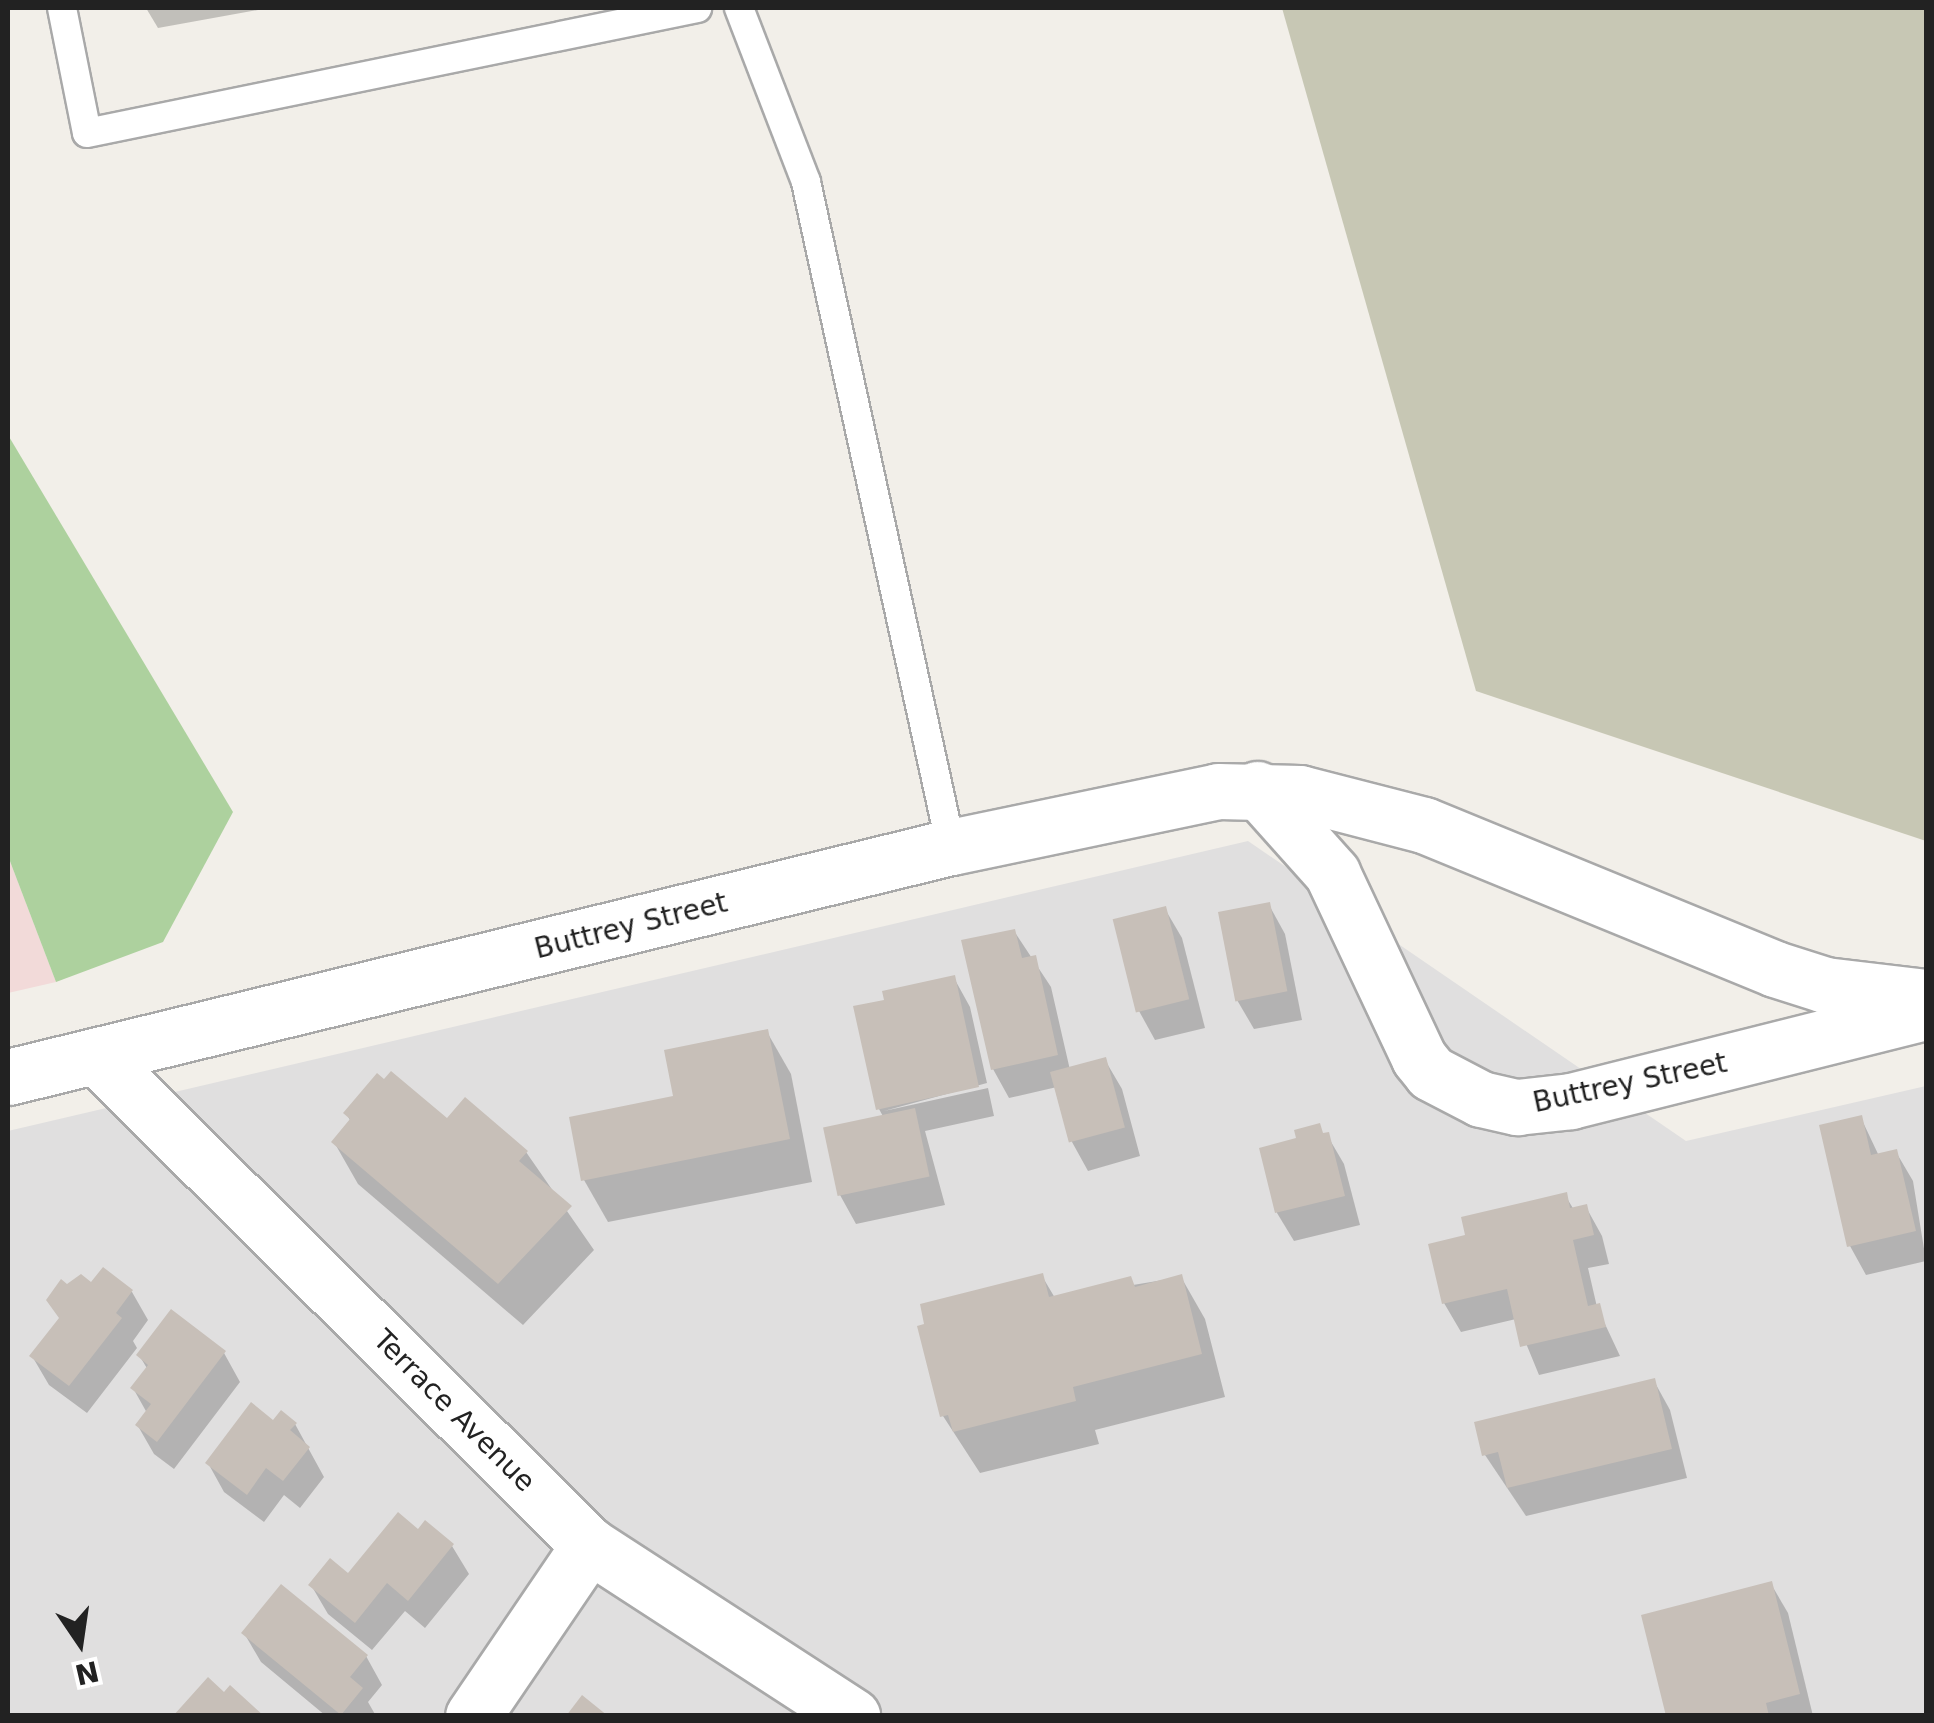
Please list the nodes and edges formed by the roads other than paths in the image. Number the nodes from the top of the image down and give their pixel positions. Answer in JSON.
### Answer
{"nodes":[{"id":1,"x":62,"y":8,"type":"edge"},
{"id":2,"x":697,"y":8,"type":"edge"},
{"id":3,"x":739,"y":8,"type":"edge"},
{"id":4,"x":1257,"y":789,"type":"junction"},
{"id":5,"x":951,"y":847,"type":"junction"},
{"id":6,"x":1926,"y":997,"type":"edge"},
{"id":7,"x":1926,"y":1012,"type":"edge"},
{"id":8,"x":96,"y":1056,"type":"junction"},
{"id":9,"x":8,"y":1078,"type":"edge"},
{"id":10,"x":589,"y":1545,"type":"junction"},
{"id":11,"x":473,"y":1716,"type":"edge"},
{"id":12,"x":852,"y":1716,"type":"edge"}],
"edges":[{"from":1,"to":2,"type":"lane"},
{"from":3,"to":5,"type":"lane"},
{"from":4,"to":5,"type":"street","name":"Buttrey Street"},
{"from":4,"to":6,"type":"street","name":"Buttrey Street"},
{"from":4,"to":7,"type":"street","name":"Buttrey Street"},
{"from":5,"to":8,"type":"street","name":"Buttrey Street"},
{"from":8,"to":9,"type":"street","name":"Buttrey Street"},
{"from":8,"to":10,"type":"street","name":"Terrace Avenue"},
{"from":10,"to":11,"type":"street"},
{"from":10,"to":12,"type":"street","name":"Terrace Avenue"}]}
